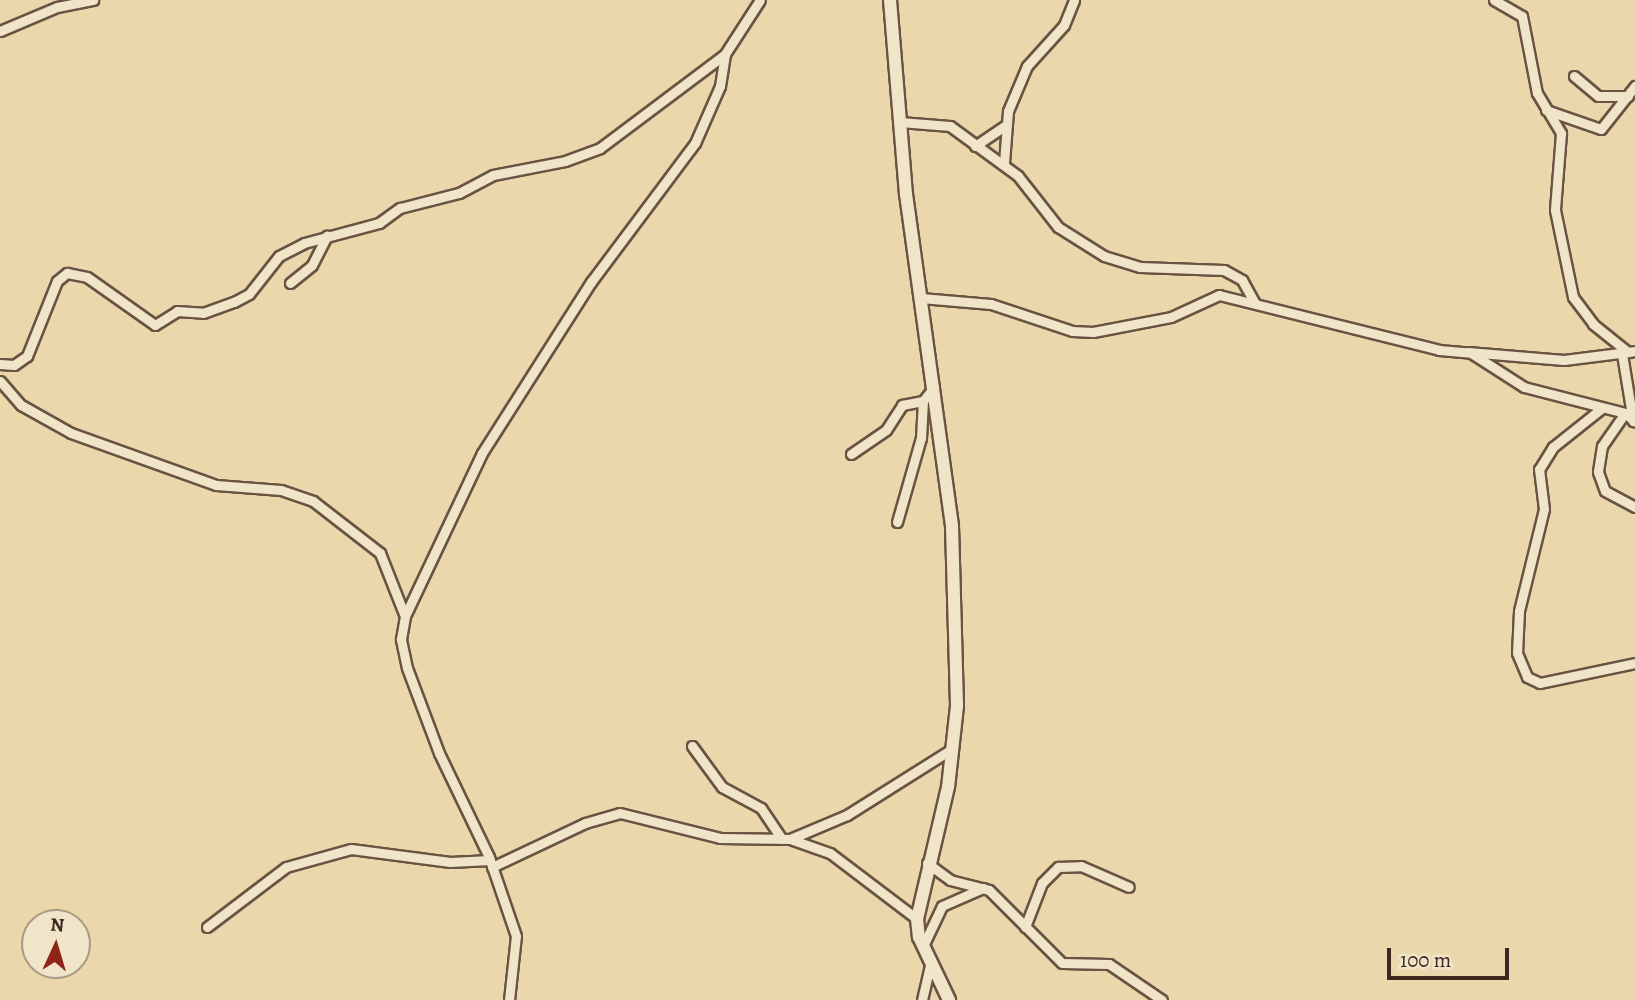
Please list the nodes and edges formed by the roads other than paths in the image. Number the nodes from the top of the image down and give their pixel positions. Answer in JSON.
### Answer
{"nodes":[{"id":1,"x":93,"y":0,"type":"edge"},
{"id":2,"x":760,"y":0,"type":"edge"},
{"id":3,"x":890,"y":0,"type":"edge"},
{"id":4,"x":1074,"y":0,"type":"edge"},
{"id":5,"x":1494,"y":0,"type":"edge"},
{"id":6,"x":0,"y":32,"type":"edge"},
{"id":7,"x":726,"y":54,"type":"junction"},
{"id":8,"x":1574,"y":76,"type":"dead end"},
{"id":9,"x":1635,"y":86,"type":"edge"},
{"id":10,"x":1628,"y":96,"type":"junction"},
{"id":11,"x":1545,"y":109,"type":"junction"},
{"id":12,"x":900,"y":122,"type":"junction"},
{"id":13,"x":1006,"y":125,"type":"junction"},
{"id":14,"x":975,"y":146,"type":"junction"},
{"id":15,"x":1004,"y":163,"type":"junction"},
{"id":16,"x":327,"y":236,"type":"junction"},
{"id":17,"x":290,"y":283,"type":"dead end"},
{"id":18,"x":921,"y":298,"type":"junction"},
{"id":19,"x":1255,"y":303,"type":"junction"},
{"id":20,"x":1463,"y":352,"type":"junction"},
{"id":21,"x":1629,"y":352,"type":"edge"},
{"id":22,"x":0,"y":364,"type":"edge"},
{"id":23,"x":0,"y":381,"type":"edge"},
{"id":24,"x":936,"y":386,"type":"junction"},
{"id":25,"x":923,"y":401,"type":"junction"},
{"id":26,"x":1602,"y":408,"type":"junction"},
{"id":27,"x":1625,"y":413,"type":"junction"},
{"id":28,"x":1634,"y":421,"type":"edge"},
{"id":29,"x":851,"y":454,"type":"dead end"},
{"id":30,"x":1635,"y":507,"type":"edge"},
{"id":31,"x":897,"y":522,"type":"dead end"},
{"id":32,"x":405,"y":616,"type":"junction"},
{"id":33,"x":1635,"y":663,"type":"edge"},
{"id":34,"x":692,"y":746,"type":"dead end"},
{"id":35,"x":953,"y":749,"type":"junction"},
{"id":36,"x":786,"y":839,"type":"junction"},
{"id":37,"x":491,"y":863,"type":"junction"},
{"id":38,"x":927,"y":863,"type":"junction"},
{"id":39,"x":1129,"y":887,"type":"dead end"},
{"id":40,"x":983,"y":888,"type":"junction"},
{"id":41,"x":917,"y":919,"type":"junction"},
{"id":42,"x":207,"y":926,"type":"dead end"},
{"id":43,"x":1025,"y":927,"type":"junction"},
{"id":44,"x":923,"y":946,"type":"junction"},
{"id":45,"x":931,"y":962,"type":"junction"},
{"id":46,"x":922,"y":995,"type":"edge"},
{"id":47,"x":509,"y":1000,"type":"edge"},
{"id":48,"x":914,"y":1000,"type":"edge"},
{"id":49,"x":949,"y":1000,"type":"edge"},
{"id":50,"x":1162,"y":1000,"type":"edge"}],
"edges":[{"from":1,"to":6,"type":"street"},
{"from":2,"to":7,"type":"street"},
{"from":3,"to":12,"type":"street"},
{"from":4,"to":13,"type":"street"},
{"from":5,"to":11,"type":"street"},
{"from":7,"to":16,"type":"street"},
{"from":7,"to":32,"type":"street"},
{"from":8,"to":10,"type":"street"},
{"from":9,"to":10,"type":"street"},
{"from":10,"to":11,"type":"street"},
{"from":11,"to":21,"type":"street"},
{"from":12,"to":14,"type":"street"},
{"from":12,"to":18,"type":"street"},
{"from":13,"to":14,"type":"street"},
{"from":13,"to":15,"type":"street"},
{"from":14,"to":15,"type":"street"},
{"from":15,"to":19,"type":"street"},
{"from":16,"to":17,"type":"street"},
{"from":16,"to":22,"type":"street"},
{"from":18,"to":19,"type":"street"},
{"from":18,"to":24,"type":"street"},
{"from":19,"to":20,"type":"street"},
{"from":20,"to":21,"type":"street"},
{"from":20,"to":26,"type":"street"},
{"from":21,"to":28,"type":"street"},
{"from":23,"to":32,"type":"street"},
{"from":24,"to":25,"type":"street"},
{"from":24,"to":35,"type":"street"},
{"from":25,"to":29,"type":"street"},
{"from":25,"to":31,"type":"street"},
{"from":26,"to":27,"type":"street"},
{"from":26,"to":33,"type":"street"},
{"from":27,"to":28,"type":"street"},
{"from":27,"to":30,"type":"street"},
{"from":32,"to":37,"type":"street"},
{"from":34,"to":36,"type":"street"},
{"from":35,"to":36,"type":"street"},
{"from":35,"to":38,"type":"street"},
{"from":36,"to":37,"type":"street"},
{"from":36,"to":41,"type":"street"},
{"from":37,"to":42,"type":"street"},
{"from":37,"to":47,"type":"street"},
{"from":38,"to":40,"type":"street"},
{"from":38,"to":41,"type":"street"},
{"from":39,"to":43,"type":"street"},
{"from":40,"to":43,"type":"street"},
{"from":40,"to":44,"type":"street"},
{"from":41,"to":44,"type":"street"},
{"from":43,"to":50,"type":"street"},
{"from":44,"to":45,"type":"street"},
{"from":45,"to":46,"type":"street"},
{"from":45,"to":49,"type":"street"},
{"from":46,"to":48,"type":"street"}]}
